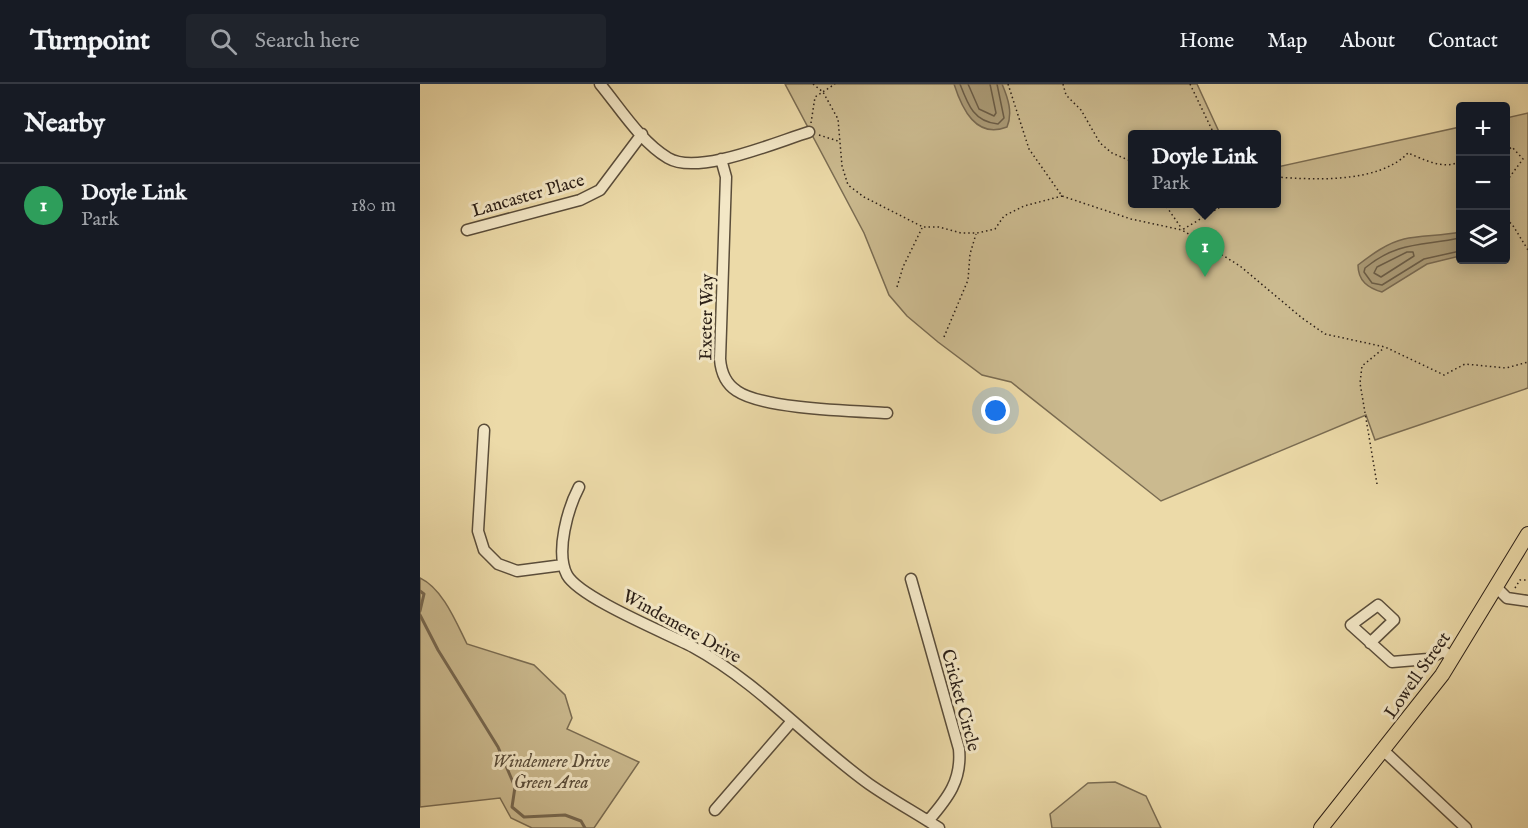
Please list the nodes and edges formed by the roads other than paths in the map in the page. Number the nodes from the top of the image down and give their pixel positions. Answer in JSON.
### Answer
{"nodes":[{"id":1,"x":600,"y":84,"type":"edge"},
{"id":2,"x":809,"y":132,"type":"road end"},
{"id":3,"x":642,"y":134,"type":"junction"},
{"id":4,"x":721,"y":159,"type":"junction"},
{"id":5,"x":467,"y":230,"type":"dead end"},
{"id":6,"x":887,"y":413,"type":"dead end"},
{"id":7,"x":484,"y":430,"type":"dead end"},
{"id":8,"x":579,"y":487,"type":"dead end"},
{"id":9,"x":1528,"y":534,"type":"edge"},
{"id":10,"x":563,"y":565,"type":"junction"},
{"id":11,"x":911,"y":579,"type":"dead end"},
{"id":12,"x":1496,"y":587,"type":"junction"},
{"id":13,"x":1528,"y":601,"type":"edge"},
{"id":14,"x":1370,"y":643,"type":"dead end"},
{"id":15,"x":1454,"y":658,"type":"junction"},
{"id":16,"x":792,"y":721,"type":"junction"},
{"id":17,"x":1384,"y":751,"type":"junction"},
{"id":18,"x":714,"y":810,"type":"dead end"},
{"id":19,"x":928,"y":821,"type":"junction"},
{"id":20,"x":939,"y":828,"type":"edge"},
{"id":21,"x":1321,"y":828,"type":"edge"},
{"id":22,"x":1466,"y":828,"type":"edge"}],
"edges":[{"from":1,"to":3,"type":"street"},
{"from":2,"to":4,"type":"street"},
{"from":3,"to":4,"type":"street"},
{"from":3,"to":5,"type":"street","name":"Lancaster Place"},
{"from":4,"to":6,"type":"street","name":"Exeter Way"},
{"from":7,"to":10,"type":"street"},
{"from":8,"to":10,"type":"street"},
{"from":9,"to":12,"type":"main road","name":"Lowell Street"},
{"from":10,"to":16,"type":"street","name":"Windemere Drive"},
{"from":11,"to":19,"type":"street","name":"Cricket Circle"},
{"from":12,"to":13,"type":"street"},
{"from":12,"to":15,"type":"main road","name":"Lowell Street"},
{"from":14,"to":15,"type":"street"},
{"from":15,"to":17,"type":"main road","name":"Lowell Street"},
{"from":16,"to":18,"type":"street"},
{"from":16,"to":19,"type":"street","name":"Windemere Drive"},
{"from":17,"to":21,"type":"main road","name":"Lowell Street"},
{"from":17,"to":22,"type":"street"},
{"from":19,"to":20,"type":"street","name":"Windemere Drive"}]}
